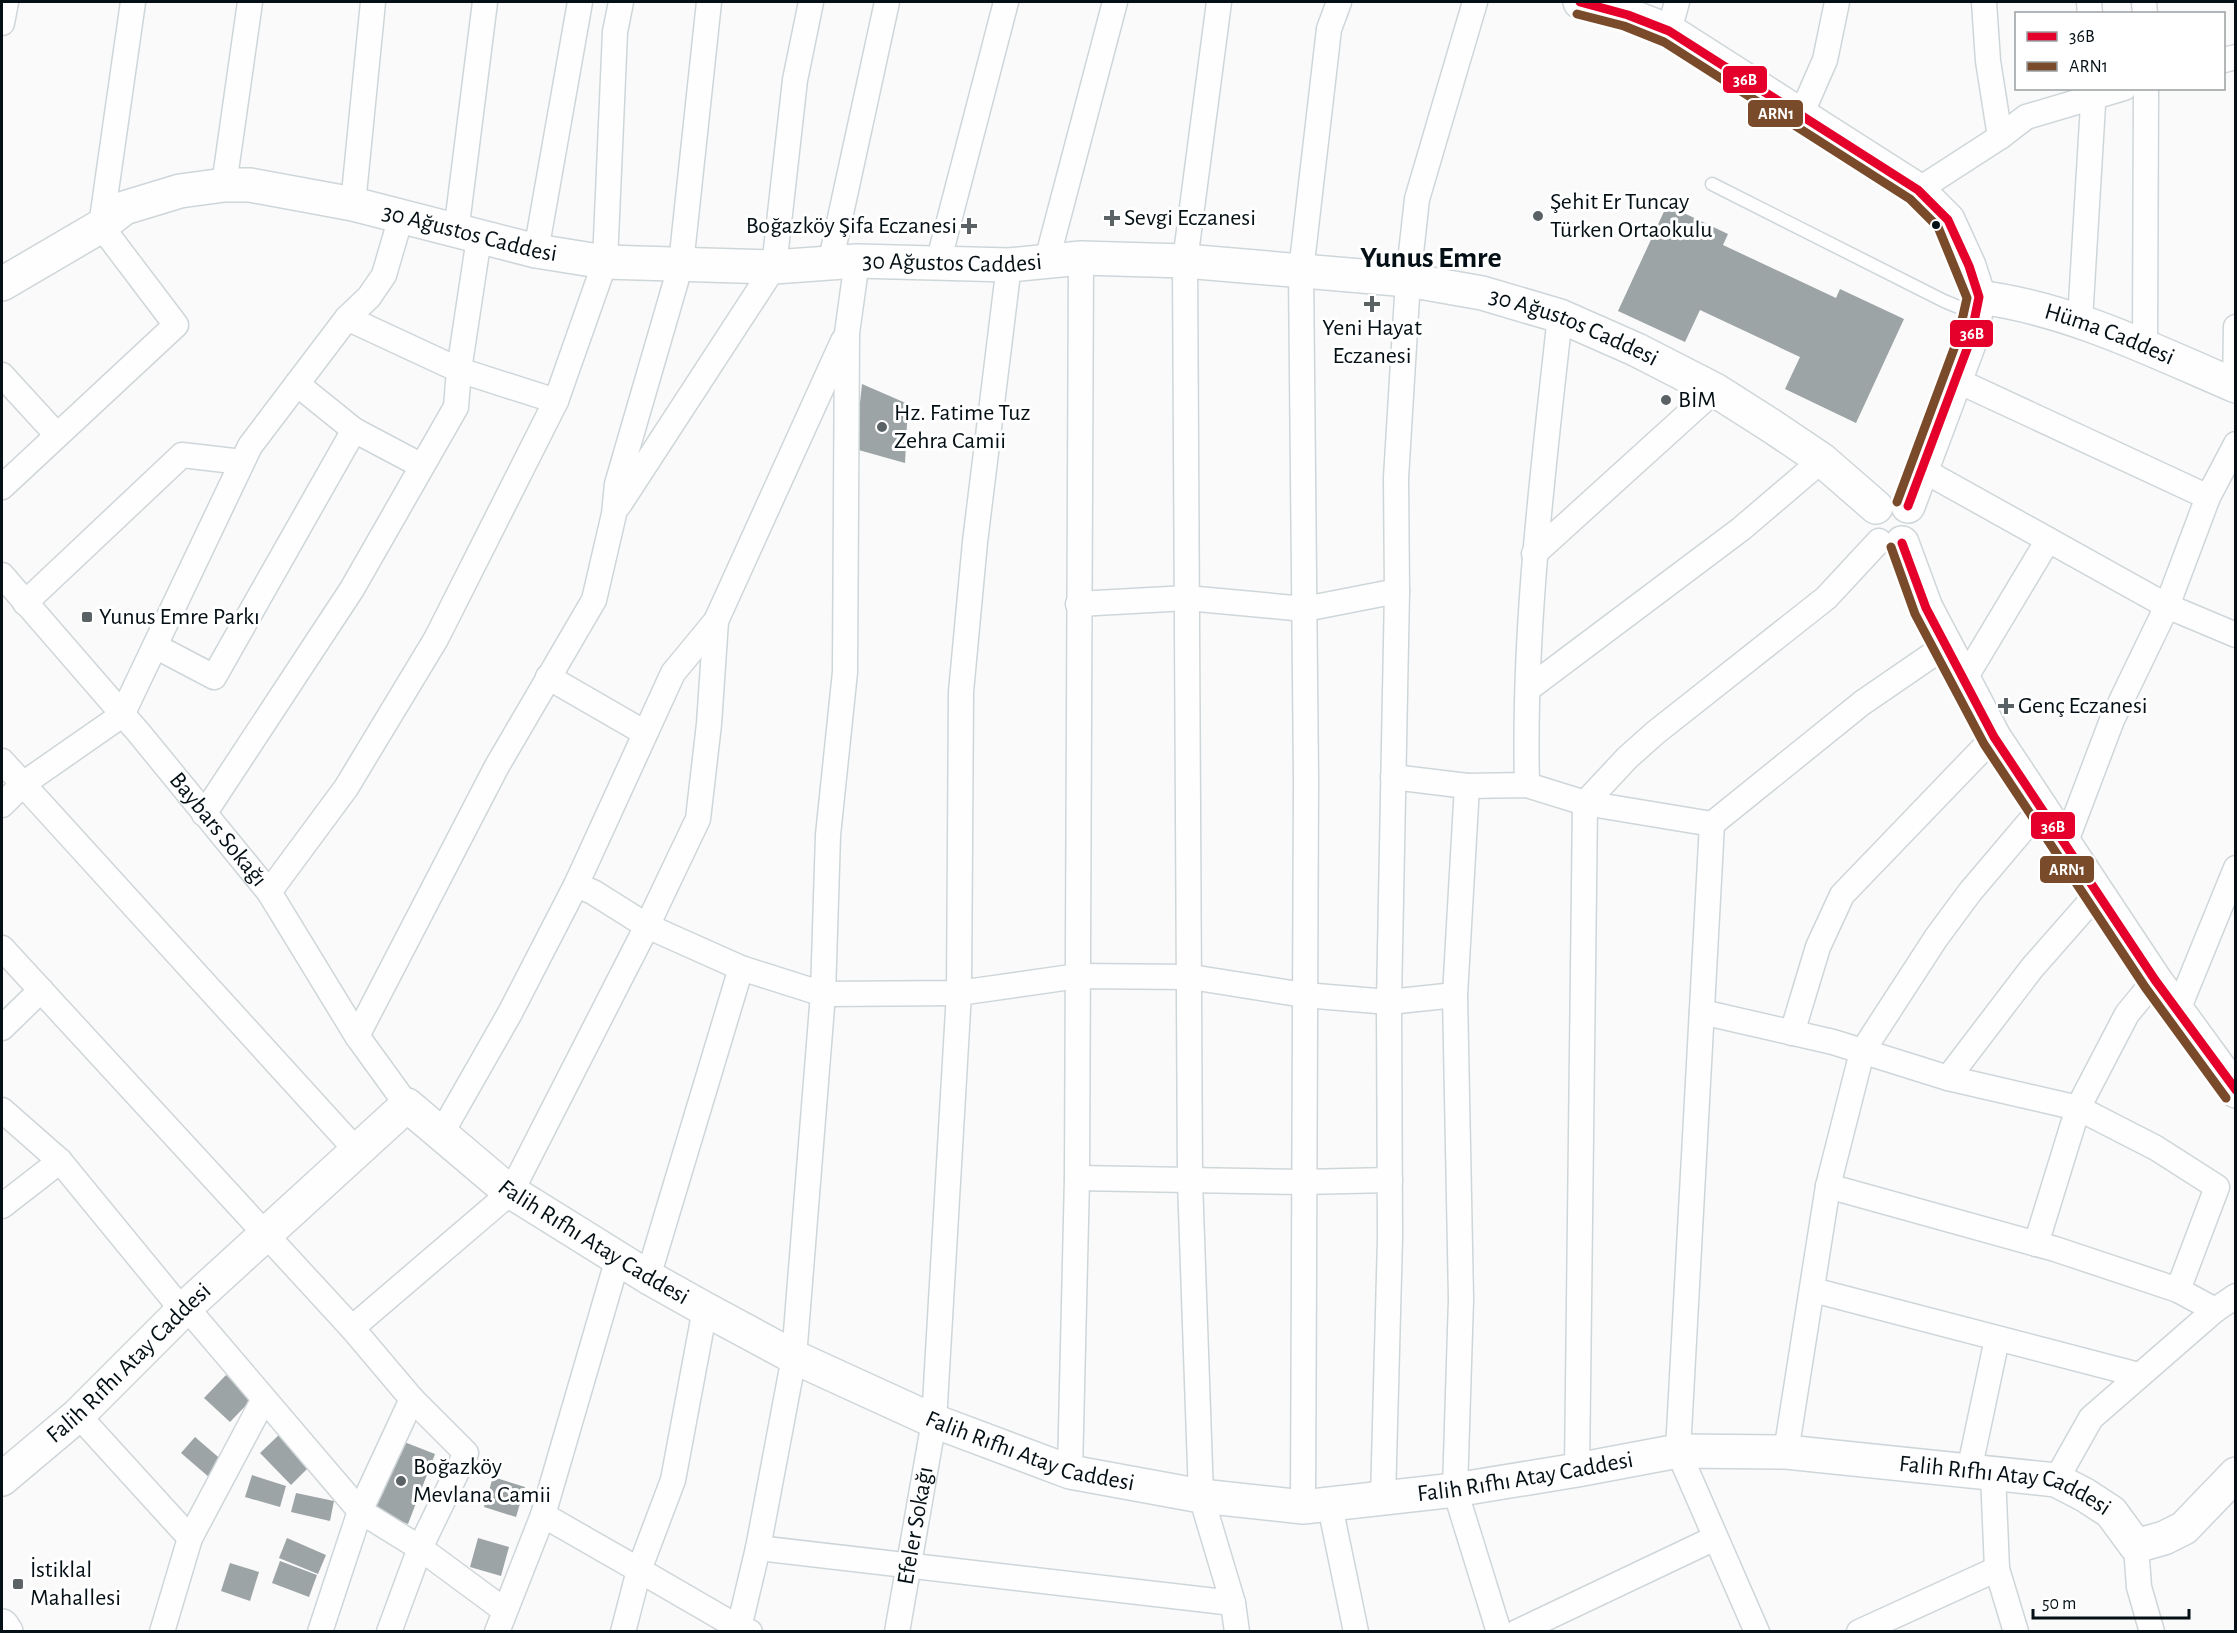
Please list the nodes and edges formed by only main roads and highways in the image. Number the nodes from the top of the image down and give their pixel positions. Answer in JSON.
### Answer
{"nodes":[{"id":1,"x":1580,"y":2,"type":"edge"},
{"id":2,"x":1673,"y":16,"type":"edge"},
{"id":3,"x":2,"y":284,"type":"edge"},
{"id":4,"x":1978,"y":306,"type":"junction"},
{"id":5,"x":2235,"y":386,"type":"edge"},
{"id":6,"x":1908,"y":506,"type":"junction"},
{"id":7,"x":1876,"y":507,"type":"junction"},
{"id":8,"x":1891,"y":542,"type":"junction"},
{"id":9,"x":2235,"y":1091,"type":"edge"},
{"id":10,"x":2235,"y":1474,"type":"edge"},
{"id":11,"x":2,"y":1479,"type":"edge"},
{"id":12,"x":2,"y":1626,"type":"edge"},
{"id":13,"x":6,"y":1632,"type":"edge"}],
"edges":[{"from":1,"to":2,"type":"main road"},
{"from":2,"to":4,"type":"main road"},
{"from":3,"to":7,"type":"main road","name":"30 Ağustos Caddesi"},
{"from":4,"to":5,"type":"main road","name":"Hüma Caddesi"},
{"from":4,"to":6,"type":"main road"},
{"from":6,"to":7,"type":"main road"},
{"from":6,"to":8,"type":"main road"},
{"from":7,"to":8,"type":"main road"},
{"from":8,"to":9,"type":"main road"},
{"from":10,"to":11,"type":"main road","name":"Falih Rıfhı Atay Caddesi"},
{"from":12,"to":13,"type":"main road"}]}
